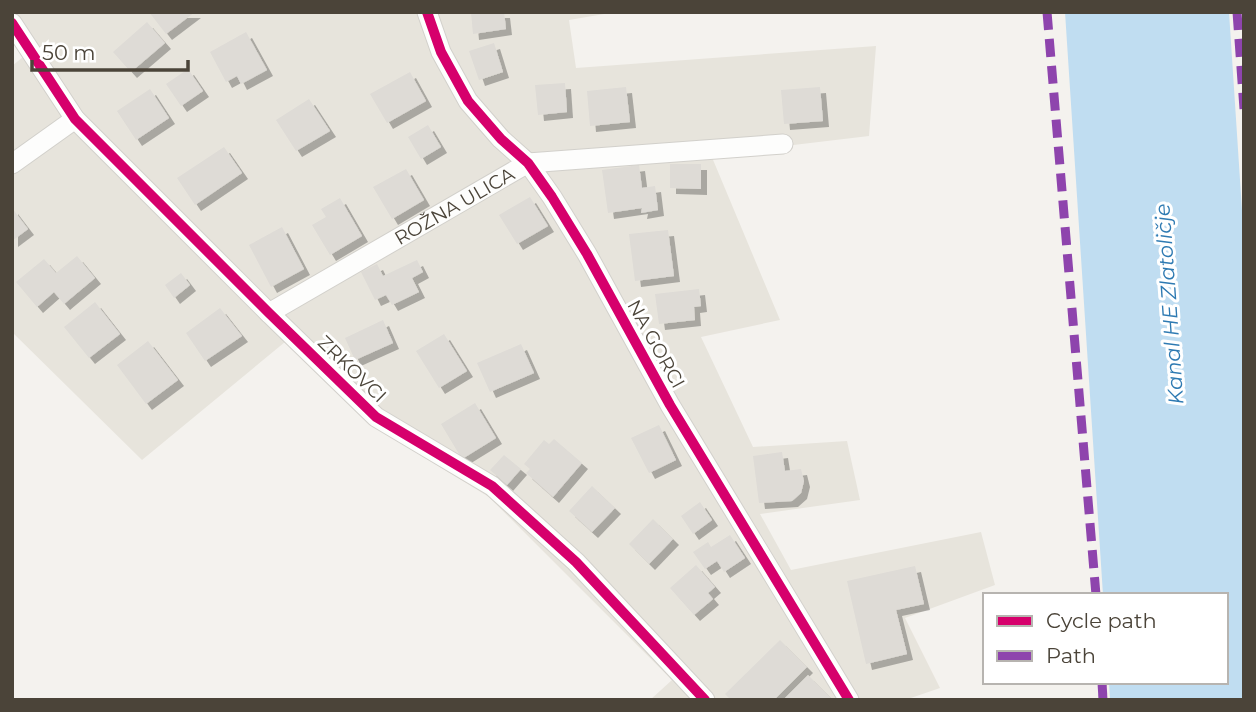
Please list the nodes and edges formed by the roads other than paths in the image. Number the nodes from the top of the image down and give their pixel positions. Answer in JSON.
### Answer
{"nodes":[{"id":1,"x":426,"y":12,"type":"edge"},
{"id":2,"x":12,"y":23,"type":"edge"},
{"id":3,"x":75,"y":119,"type":"junction"},
{"id":4,"x":783,"y":144,"type":"dead end"},
{"id":5,"x":528,"y":163,"type":"junction"},
{"id":6,"x":12,"y":164,"type":"edge"},
{"id":7,"x":269,"y":313,"type":"junction"},
{"id":8,"x":705,"y":700,"type":"edge"},
{"id":9,"x":849,"y":700,"type":"edge"}],
"edges":[{"from":1,"to":5,"type":"street","name":"NA GORCI"},
{"from":2,"to":3,"type":"street","name":"ZRKOVCI"},
{"from":3,"to":6,"type":"street"},
{"from":3,"to":7,"type":"street","name":"ZRKOVCI"},
{"from":4,"to":5,"type":"street","name":"ROŽNA ULICA"},
{"from":5,"to":7,"type":"street","name":"ROŽNA ULICA"},
{"from":5,"to":9,"type":"street","name":"NA GORCI"},
{"from":7,"to":8,"type":"street","name":"ZRKOVCI"}]}
